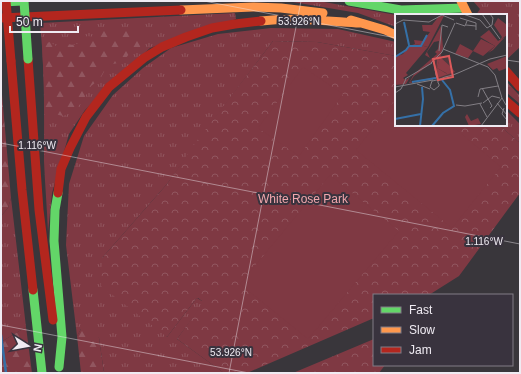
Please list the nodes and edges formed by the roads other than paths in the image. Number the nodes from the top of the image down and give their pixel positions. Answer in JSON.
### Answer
{"nodes":[{"id":1,"x":6,"y":1,"type":"edge"},
{"id":2,"x":23,"y":1,"type":"edge"},
{"id":3,"x":349,"y":1,"type":"edge"},
{"id":4,"x":422,"y":1,"type":"edge"},
{"id":5,"x":1,"y":2,"type":"edge"},
{"id":6,"x":445,"y":8,"type":"edge"},
{"id":7,"x":464,"y":8,"type":"edge"},
{"id":8,"x":406,"y":10,"type":"junction"},
{"id":9,"x":1,"y":18,"type":"edge"},
{"id":10,"x":360,"y":22,"type":"junction"},
{"id":11,"x":395,"y":35,"type":"edge"},
{"id":12,"x":507,"y":72,"type":"edge"},
{"id":13,"x":520,"y":87,"type":"edge"},
{"id":14,"x":507,"y":101,"type":"edge"},
{"id":15,"x":520,"y":113,"type":"edge"},
{"id":16,"x":59,"y":370,"type":"edge"},
{"id":17,"x":42,"y":373,"type":"edge"}],
"edges":[{"from":1,"to":17,"type":"main road","bridge":true},
{"from":2,"to":5,"type":"main road"},
{"from":2,"to":16,"type":"main road","bridge":true},
{"from":3,"to":8,"type":"main road"},
{"from":4,"to":8,"type":"main road"},
{"from":6,"to":7,"type":"main road"},
{"from":6,"to":8,"type":"main road"},
{"from":9,"to":10,"type":"main road"},
{"from":10,"to":11,"type":"main road"},
{"from":10,"to":16,"type":"main road"},
{"from":12,"to":13,"type":"main road"},
{"from":14,"to":15,"type":"main road"}]}
